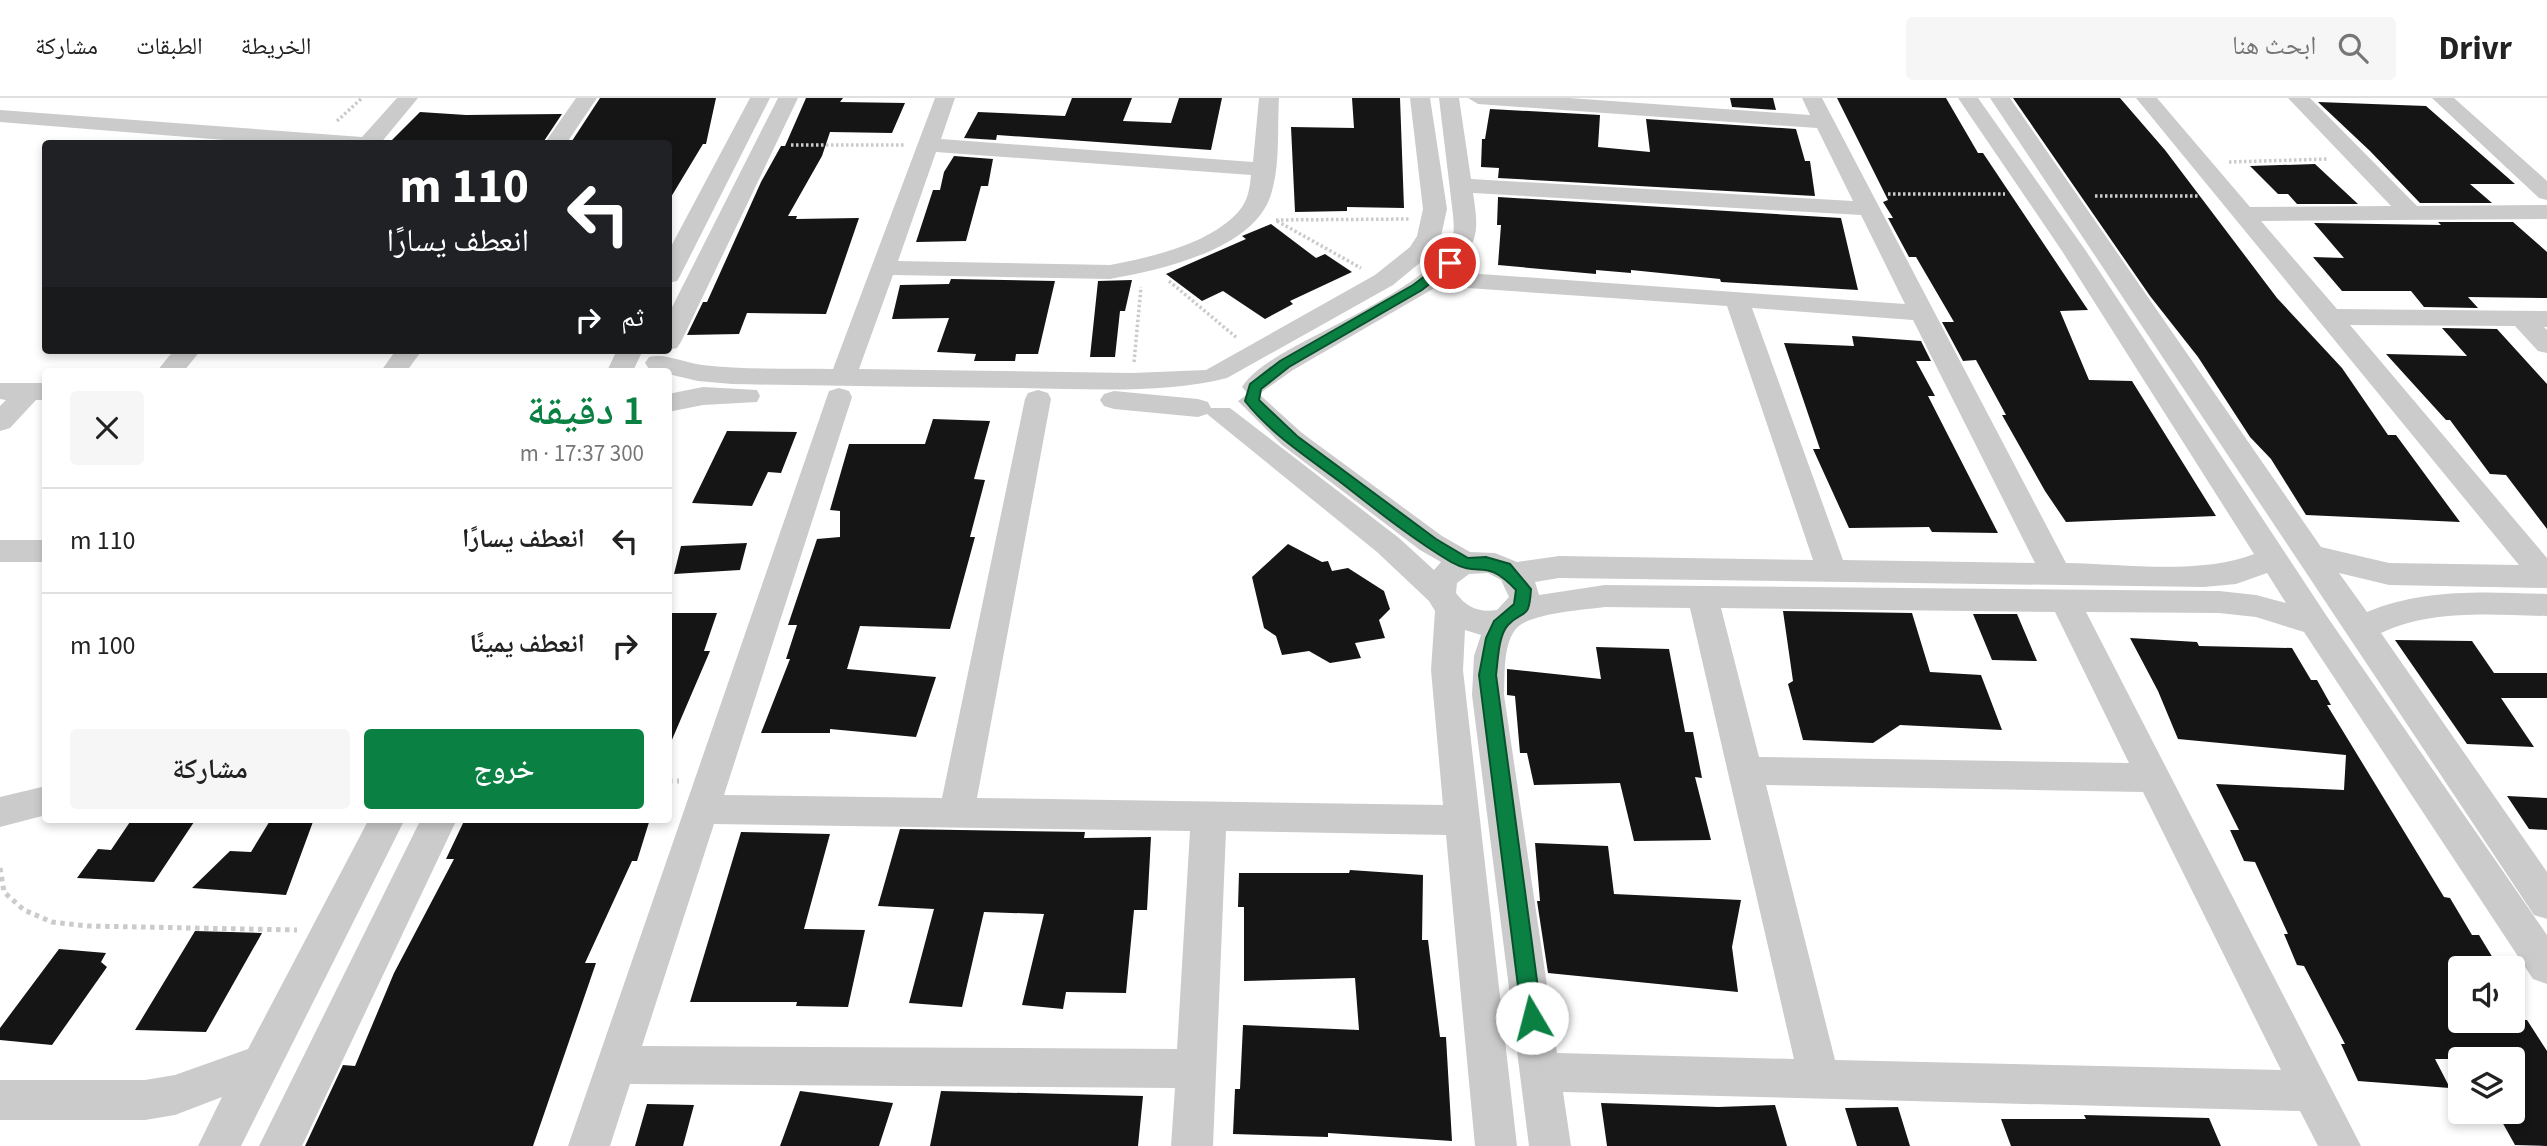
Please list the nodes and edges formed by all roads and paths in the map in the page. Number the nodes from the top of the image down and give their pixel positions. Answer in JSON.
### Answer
{"nodes":[{"id":1,"x":408,"y":98,"type":"edge"},
{"id":2,"x":587,"y":98,"type":"edge"},
{"id":3,"x":760,"y":98,"type":"edge"},
{"id":4,"x":788,"y":98,"type":"edge"},
{"id":5,"x":945,"y":98,"type":"edge"},
{"id":6,"x":1269,"y":98,"type":"edge"},
{"id":7,"x":1420,"y":98,"type":"edge"},
{"id":8,"x":1449,"y":98,"type":"edge"},
{"id":9,"x":1478,"y":98,"type":"edge"},
{"id":10,"x":1812,"y":98,"type":"edge"},
{"id":11,"x":1968,"y":98,"type":"edge"},
{"id":12,"x":2000,"y":98,"type":"edge"},
{"id":13,"x":2146,"y":98,"type":"edge"},
{"id":14,"x":2298,"y":98,"type":"edge"},
{"id":15,"x":2442,"y":98,"type":"edge"},
{"id":16,"x":2472,"y":98,"type":"edge"},
{"id":17,"x":0,"y":116,"type":"edge"},
{"id":18,"x":1824,"y":122,"type":"junction"},
{"id":19,"x":315,"y":140,"type":"edge"},
{"id":20,"x":371,"y":140,"type":"edge"},
{"id":21,"x":558,"y":140,"type":"edge"},
{"id":22,"x":765,"y":145,"type":"junction"},
{"id":23,"x":928,"y":145,"type":"junction"},
{"id":24,"x":2357,"y":159,"type":"junction"},
{"id":25,"x":2199,"y":162,"type":"junction"},
{"id":26,"x":2547,"y":165,"type":"edge"},
{"id":27,"x":1262,"y":169,"type":"junction"},
{"id":28,"x":1461,"y":185,"type":"junction"},
{"id":29,"x":714,"y":188,"type":"junction"},
{"id":30,"x":744,"y":188,"type":"junction"},
{"id":31,"x":2547,"y":193,"type":"edge"},
{"id":32,"x":2034,"y":194,"type":"junction"},
{"id":33,"x":2066,"y":196,"type":"junction"},
{"id":34,"x":1865,"y":201,"type":"junction"},
{"id":35,"x":2235,"y":205,"type":"junction"},
{"id":36,"x":1254,"y":208,"type":"junction"},
{"id":37,"x":2547,"y":212,"type":"edge"},
{"id":38,"x":2411,"y":213,"type":"junction"},
{"id":39,"x":1434,"y":219,"type":"junction"},
{"id":40,"x":1276,"y":220,"type":"junction"},
{"id":41,"x":2074,"y":251,"type":"junction"},
{"id":42,"x":2103,"y":251,"type":"junction"},
{"id":43,"x":1146,"y":264,"type":"junction"},
{"id":44,"x":672,"y":268,"type":"edge"},
{"id":45,"x":883,"y":268,"type":"junction"},
{"id":46,"x":1434,"y":278,"type":"junction"},
{"id":47,"x":1384,"y":280,"type":"junction"},
{"id":48,"x":1737,"y":300,"type":"junction"},
{"id":49,"x":1922,"y":313,"type":"junction"},
{"id":50,"x":2328,"y":317,"type":"junction"},
{"id":51,"x":2534,"y":319,"type":"edge"},
{"id":52,"x":672,"y":334,"type":"edge"},
{"id":53,"x":2547,"y":345,"type":"edge"},
{"id":54,"x":1254,"y":352,"type":"junction"},
{"id":55,"x":185,"y":354,"type":"edge"},
{"id":56,"x":661,"y":356,"type":"edge"},
{"id":57,"x":173,"y":368,"type":"edge"},
{"id":58,"x":0,"y":372,"type":"edge"},
{"id":59,"x":1209,"y":374,"type":"junction"},
{"id":60,"x":1132,"y":381,"type":"junction"},
{"id":61,"x":40,"y":385,"type":"edge"},
{"id":62,"x":841,"y":387,"type":"junction"},
{"id":63,"x":0,"y":391,"type":"edge"},
{"id":64,"x":1253,"y":394,"type":"junction"},
{"id":65,"x":1038,"y":399,"type":"junction"},
{"id":66,"x":672,"y":402,"type":"edge"},
{"id":67,"x":1209,"y":411,"type":"junction"},
{"id":68,"x":0,"y":422,"type":"edge"},
{"id":69,"x":0,"y":551,"type":"edge"},
{"id":70,"x":42,"y":551,"type":"edge"},
{"id":71,"x":2308,"y":554,"type":"junction"},
{"id":72,"x":2273,"y":558,"type":"junction"},
{"id":73,"x":1466,"y":563,"type":"junction"},
{"id":74,"x":1832,"y":571,"type":"junction"},
{"id":75,"x":1513,"y":574,"type":"junction"},
{"id":76,"x":2546,"y":586,"type":"edge"},
{"id":77,"x":2061,"y":587,"type":"junction"},
{"id":78,"x":1703,"y":597,"type":"junction"},
{"id":79,"x":1445,"y":602,"type":"junction"},
{"id":80,"x":1509,"y":617,"type":"junction"},
{"id":81,"x":2315,"y":623,"type":"junction"},
{"id":82,"x":2359,"y":629,"type":"junction"},
{"id":83,"x":1745,"y":771,"type":"junction"},
{"id":84,"x":2155,"y":778,"type":"junction"},
{"id":85,"x":42,"y":801,"type":"edge"},
{"id":86,"x":702,"y":809,"type":"junction"},
{"id":87,"x":0,"y":811,"type":"edge"},
{"id":88,"x":957,"y":813,"type":"junction"},
{"id":89,"x":1209,"y":816,"type":"junction"},
{"id":90,"x":1460,"y":820,"type":"junction"},
{"id":91,"x":385,"y":823,"type":"edge"},
{"id":92,"x":437,"y":823,"type":"edge"},
{"id":93,"x":0,"y":868,"type":"edge"},
{"id":94,"x":2547,"y":903,"type":"edge"},
{"id":95,"x":330,"y":930,"type":"junction"},
{"id":96,"x":2547,"y":966,"type":"edge"},
{"id":97,"x":261,"y":1063,"type":"junction"},
{"id":98,"x":617,"y":1065,"type":"junction"},
{"id":99,"x":1196,"y":1069,"type":"junction"},
{"id":100,"x":1540,"y":1072,"type":"junction"},
{"id":101,"x":1819,"y":1079,"type":"junction"},
{"id":102,"x":2312,"y":1091,"type":"junction"},
{"id":103,"x":0,"y":1100,"type":"edge"},
{"id":104,"x":219,"y":1146,"type":"edge"},
{"id":105,"x":281,"y":1146,"type":"edge"},
{"id":106,"x":589,"y":1146,"type":"edge"},
{"id":107,"x":1192,"y":1146,"type":"edge"},
{"id":108,"x":1496,"y":1146,"type":"edge"},
{"id":109,"x":1550,"y":1146,"type":"edge"},
{"id":110,"x":2340,"y":1146,"type":"edge"}],
"edges":[{"from":1,"to":20,"type":"street"},
{"from":2,"to":21,"type":"street"},
{"from":3,"to":29,"type":"street"},
{"from":4,"to":22,"type":"street"},
{"from":5,"to":23,"type":"street"},
{"from":6,"to":27,"type":"street"},
{"from":7,"to":39,"type":"street"},
{"from":8,"to":28,"type":"street"},
{"from":9,"to":18,"type":"street"},
{"from":10,"to":18,"type":"street"},
{"from":11,"to":32,"type":"street"},
{"from":12,"to":33,"type":"street"},
{"from":13,"to":25,"type":"street"},
{"from":14,"to":24,"type":"street"},
{"from":15,"to":31,"type":"street"},
{"from":16,"to":26,"type":"street"},
{"from":17,"to":19,"type":"street"},
{"from":18,"to":34,"type":"street"},
{"from":22,"to":23,"type":"path"},
{"from":22,"to":30,"type":"street"},
{"from":23,"to":27,"type":"street"},
{"from":23,"to":45,"type":"street"},
{"from":24,"to":25,"type":"path"},
{"from":24,"to":38,"type":"street"},
{"from":25,"to":35,"type":"street"},
{"from":27,"to":36,"type":"street"},
{"from":28,"to":34,"type":"street"},
{"from":28,"to":46,"type":"street"},
{"from":29,"to":30,"type":"street"},
{"from":29,"to":44,"type":"street"},
{"from":30,"to":52,"type":"street"},
{"from":32,"to":34,"type":"path"},
{"from":32,"to":41,"type":"street"},
{"from":33,"to":35,"type":"path"},
{"from":33,"to":42,"type":"street"},
{"from":34,"to":49,"type":"street"},
{"from":35,"to":38,"type":"street"},
{"from":35,"to":50,"type":"street"},
{"from":36,"to":40,"type":"path"},
{"from":36,"to":43,"type":"street"},
{"from":37,"to":38,"type":"street"},
{"from":39,"to":40,"type":"path"},
{"from":39,"to":47,"type":"street"},
{"from":40,"to":47,"type":"path"},
{"from":41,"to":42,"type":"street"},
{"from":41,"to":72,"type":"street"},
{"from":42,"to":71,"type":"street"},
{"from":43,"to":45,"type":"street"},
{"from":43,"to":54,"type":"path"},
{"from":43,"to":60,"type":"path"},
{"from":45,"to":62,"type":"street"},
{"from":46,"to":48,"type":"street"},
{"from":46,"to":64,"type":"street"},
{"from":47,"to":54,"type":"street"},
{"from":48,"to":49,"type":"street"},
{"from":48,"to":74,"type":"street"},
{"from":49,"to":77,"type":"street"},
{"from":50,"to":51,"type":"street"},
{"from":50,"to":76,"type":"street"},
{"from":51,"to":53,"type":"street"},
{"from":54,"to":59,"type":"street"},
{"from":55,"to":57,"type":"street"},
{"from":56,"to":62,"type":"street"},
{"from":58,"to":61,"type":"street"},
{"from":59,"to":60,"type":"street"},
{"from":59,"to":64,"type":"street"},
{"from":59,"to":67,"type":"street"},
{"from":60,"to":62,"type":"street"},
{"from":61,"to":63,"type":"street"},
{"from":61,"to":68,"type":"street"},
{"from":62,"to":65,"type":"street"},
{"from":62,"to":66,"type":"street"},
{"from":62,"to":86,"type":"street"},
{"from":64,"to":67,"type":"street"},
{"from":64,"to":73,"type":"street"},
{"from":65,"to":67,"type":"street"},
{"from":65,"to":88,"type":"street"},
{"from":67,"to":79,"type":"street"},
{"from":69,"to":70,"type":"street"},
{"from":71,"to":76,"type":"street"},
{"from":71,"to":82,"type":"street"},
{"from":72,"to":77,"type":"street"},
{"from":72,"to":81,"type":"street"},
{"from":73,"to":75,"type":"street"},
{"from":73,"to":79,"type":"street"},
{"from":74,"to":75,"type":"street"},
{"from":74,"to":77,"type":"street"},
{"from":75,"to":80,"type":"street"},
{"from":76,"to":82,"type":"street"},
{"from":77,"to":78,"type":"street"},
{"from":77,"to":81,"type":"street"},
{"from":77,"to":84,"type":"street"},
{"from":78,"to":80,"type":"street"},
{"from":78,"to":83,"type":"street"},
{"from":79,"to":80,"type":"street"},
{"from":79,"to":90,"type":"street"},
{"from":80,"to":100,"type":"street"},
{"from":81,"to":96,"type":"street"},
{"from":82,"to":94,"type":"street"},
{"from":83,"to":84,"type":"street"},
{"from":83,"to":101,"type":"street"},
{"from":84,"to":102,"type":"street"},
{"from":85,"to":87,"type":"street"},
{"from":86,"to":88,"type":"street"},
{"from":86,"to":98,"type":"street"},
{"from":88,"to":89,"type":"street"},
{"from":89,"to":90,"type":"street"},
{"from":89,"to":99,"type":"street"},
{"from":90,"to":108,"type":"street"},
{"from":91,"to":95,"type":"street"},
{"from":92,"to":105,"type":"street"},
{"from":93,"to":95,"type":"path"},
{"from":95,"to":97,"type":"street"},
{"from":97,"to":103,"type":"street"},
{"from":97,"to":104,"type":"street"},
{"from":98,"to":99,"type":"street"},
{"from":98,"to":106,"type":"street"},
{"from":99,"to":107,"type":"street"},
{"from":100,"to":101,"type":"street"},
{"from":100,"to":109,"type":"street"},
{"from":101,"to":102,"type":"street"},
{"from":102,"to":110,"type":"street"}]}
